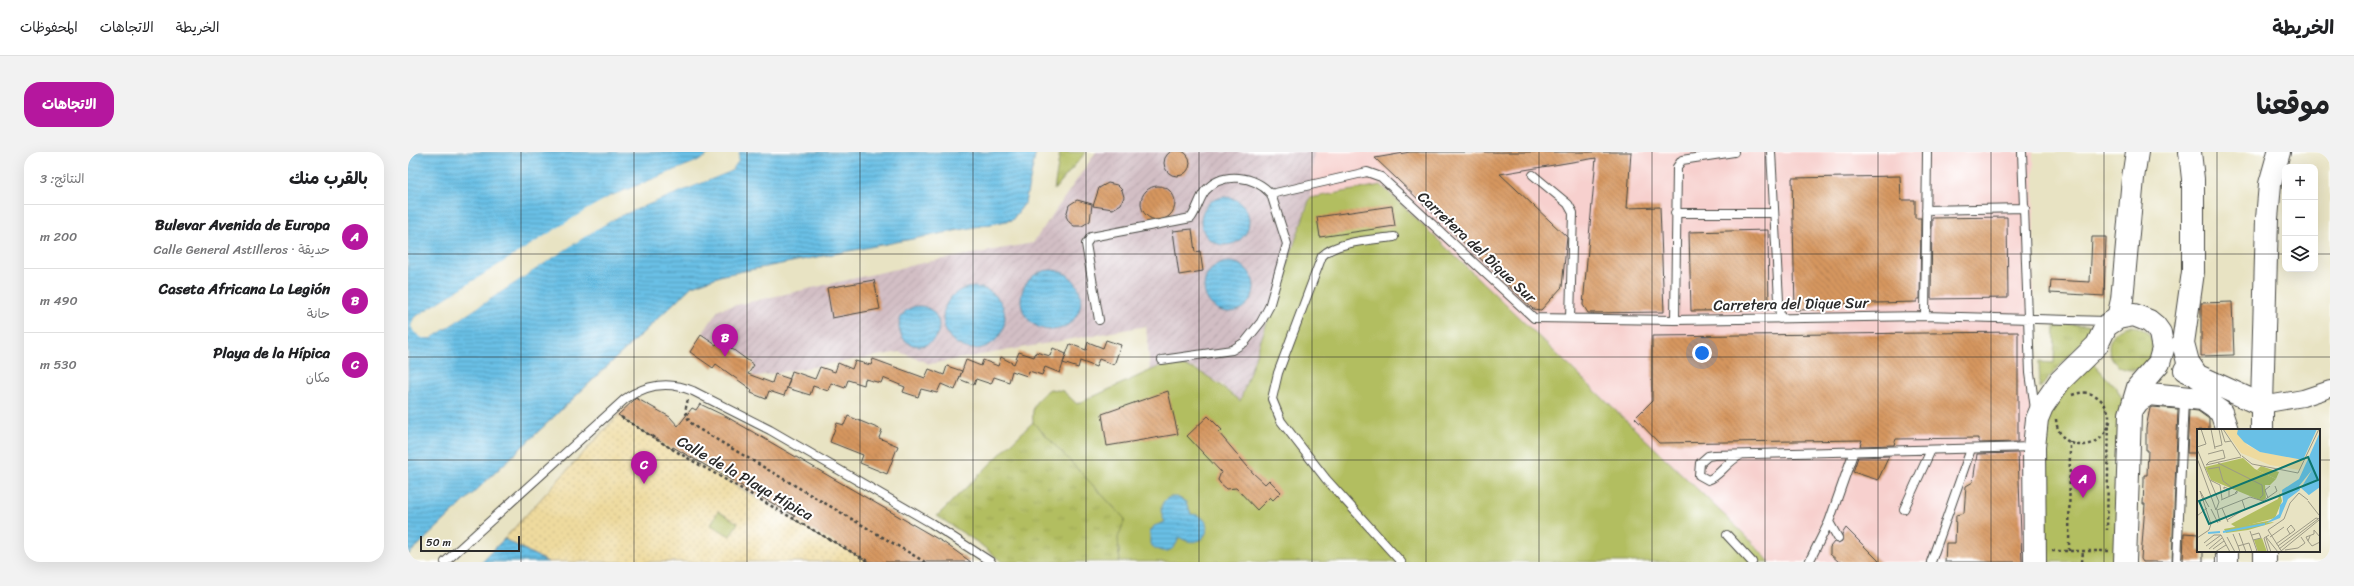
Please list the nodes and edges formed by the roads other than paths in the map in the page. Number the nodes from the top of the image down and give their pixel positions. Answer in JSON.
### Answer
{"nodes":[{"id":1,"x":1734,"y":152,"type":"edge"},
{"id":2,"x":1770,"y":152,"type":"edge"},
{"id":3,"x":1927,"y":152,"type":"edge"},
{"id":4,"x":2022,"y":152,"type":"edge"},
{"id":5,"x":2137,"y":152,"type":"edge"},
{"id":6,"x":2190,"y":152,"type":"edge"},
{"id":7,"x":2279,"y":152,"type":"edge"},
{"id":8,"x":1533,"y":174,"type":"dead end"},
{"id":9,"x":1271,"y":194,"type":"junction"},
{"id":10,"x":2024,"y":208,"type":"junction"},
{"id":11,"x":1926,"y":210,"type":"junction"},
{"id":12,"x":1675,"y":213,"type":"junction"},
{"id":13,"x":1774,"y":213,"type":"junction"},
{"id":14,"x":1394,"y":237,"type":"dead end"},
{"id":15,"x":1925,"y":316,"type":"junction"},
{"id":16,"x":1570,"y":318,"type":"junction"},
{"id":17,"x":2029,"y":318,"type":"junction"},
{"id":18,"x":2115,"y":319,"type":"junction"},
{"id":19,"x":1099,"y":320,"type":"dead end"},
{"id":20,"x":1675,"y":320,"type":"junction"},
{"id":21,"x":1780,"y":320,"type":"junction"},
{"id":22,"x":2163,"y":349,"type":"junction"},
{"id":23,"x":1162,"y":360,"type":"dead end"},
{"id":24,"x":2198,"y":377,"type":"junction"},
{"id":25,"x":2330,"y":390,"type":"edge"},
{"id":26,"x":2184,"y":396,"type":"junction"},
{"id":27,"x":2262,"y":405,"type":"junction"},
{"id":28,"x":2047,"y":415,"type":"junction"},
{"id":29,"x":2120,"y":418,"type":"junction"},
{"id":30,"x":2224,"y":421,"type":"edge"},
{"id":31,"x":2262,"y":429,"type":"edge"},
{"id":32,"x":2034,"y":447,"type":"junction"},
{"id":33,"x":1971,"y":449,"type":"junction"},
{"id":34,"x":1931,"y":450,"type":"junction"},
{"id":35,"x":1854,"y":452,"type":"junction"},
{"id":36,"x":1741,"y":455,"type":"junction"},
{"id":37,"x":1904,"y":509,"type":"dead end"},
{"id":38,"x":1829,"y":522,"type":"junction"},
{"id":39,"x":1727,"y":535,"type":"dead end"},
{"id":40,"x":1838,"y":538,"type":"dead end"},
{"id":41,"x":2116,"y":552,"type":"edge"},
{"id":42,"x":2035,"y":556,"type":"edge"},
{"id":43,"x":445,"y":562,"type":"edge"},
{"id":44,"x":991,"y":562,"type":"edge"},
{"id":45,"x":1401,"y":562,"type":"edge"},
{"id":46,"x":1752,"y":562,"type":"edge"},
{"id":47,"x":1809,"y":562,"type":"edge"},
{"id":48,"x":1931,"y":562,"type":"edge"},
{"id":49,"x":2178,"y":562,"type":"edge"}],
"edges":[{"from":1,"to":12,"type":"lane"},
{"from":2,"to":13,"type":"lane"},
{"from":3,"to":11,"type":"lane"},
{"from":4,"to":10,"type":"lane"},
{"from":5,"to":18,"type":"main road"},
{"from":6,"to":24,"type":"main road"},
{"from":7,"to":27,"type":"main road"},
{"from":8,"to":16,"type":"lane"},
{"from":9,"to":16,"type":"lane","name":"Carretera del Dique Sur"},
{"from":9,"to":19,"type":"lane"},
{"from":9,"to":23,"type":"lane"},
{"from":10,"to":11,"type":"lane"},
{"from":10,"to":17,"type":"lane"},
{"from":11,"to":15,"type":"lane"},
{"from":12,"to":13,"type":"lane"},
{"from":12,"to":20,"type":"lane"},
{"from":13,"to":21,"type":"lane"},
{"from":14,"to":45,"type":"lane"},
{"from":15,"to":17,"type":"lane","name":"Carretera del Dique Sur"},
{"from":15,"to":21,"type":"lane","name":"Carretera del Dique Sur"},
{"from":16,"to":20,"type":"lane","name":"Carretera del Dique Sur"},
{"from":17,"to":18,"type":"lane","name":"Carretera del Dique Sur"},
{"from":17,"to":28,"type":"lane"},
{"from":18,"to":22,"type":"main road"},
{"from":18,"to":28,"type":"main road"},
{"from":20,"to":21,"type":"lane","name":"Carretera del Dique Sur"},
{"from":22,"to":24,"type":"main road"},
{"from":22,"to":29,"type":"main road"},
{"from":24,"to":27,"type":"main road"},
{"from":25,"to":27,"type":"street"},
{"from":26,"to":29,"type":"main road"},
{"from":26,"to":30,"type":"main road"},
{"from":26,"to":49,"type":"lane"},
{"from":27,"to":30,"type":"main road"},
{"from":27,"to":31,"type":"main road"},
{"from":28,"to":32,"type":"main road"},
{"from":29,"to":41,"type":"main road"},
{"from":32,"to":33,"type":"lane"},
{"from":32,"to":42,"type":"main road"},
{"from":33,"to":34,"type":"lane"},
{"from":33,"to":48,"type":"lane"},
{"from":34,"to":35,"type":"lane"},
{"from":34,"to":37,"type":"lane"},
{"from":35,"to":36,"type":"lane"},
{"from":35,"to":38,"type":"lane"},
{"from":36,"to":36,"type":"lane"},
{"from":38,"to":40,"type":"lane"},
{"from":38,"to":47,"type":"lane"},
{"from":39,"to":46,"type":"lane"},
{"from":43,"to":44,"type":"lane"}]}
